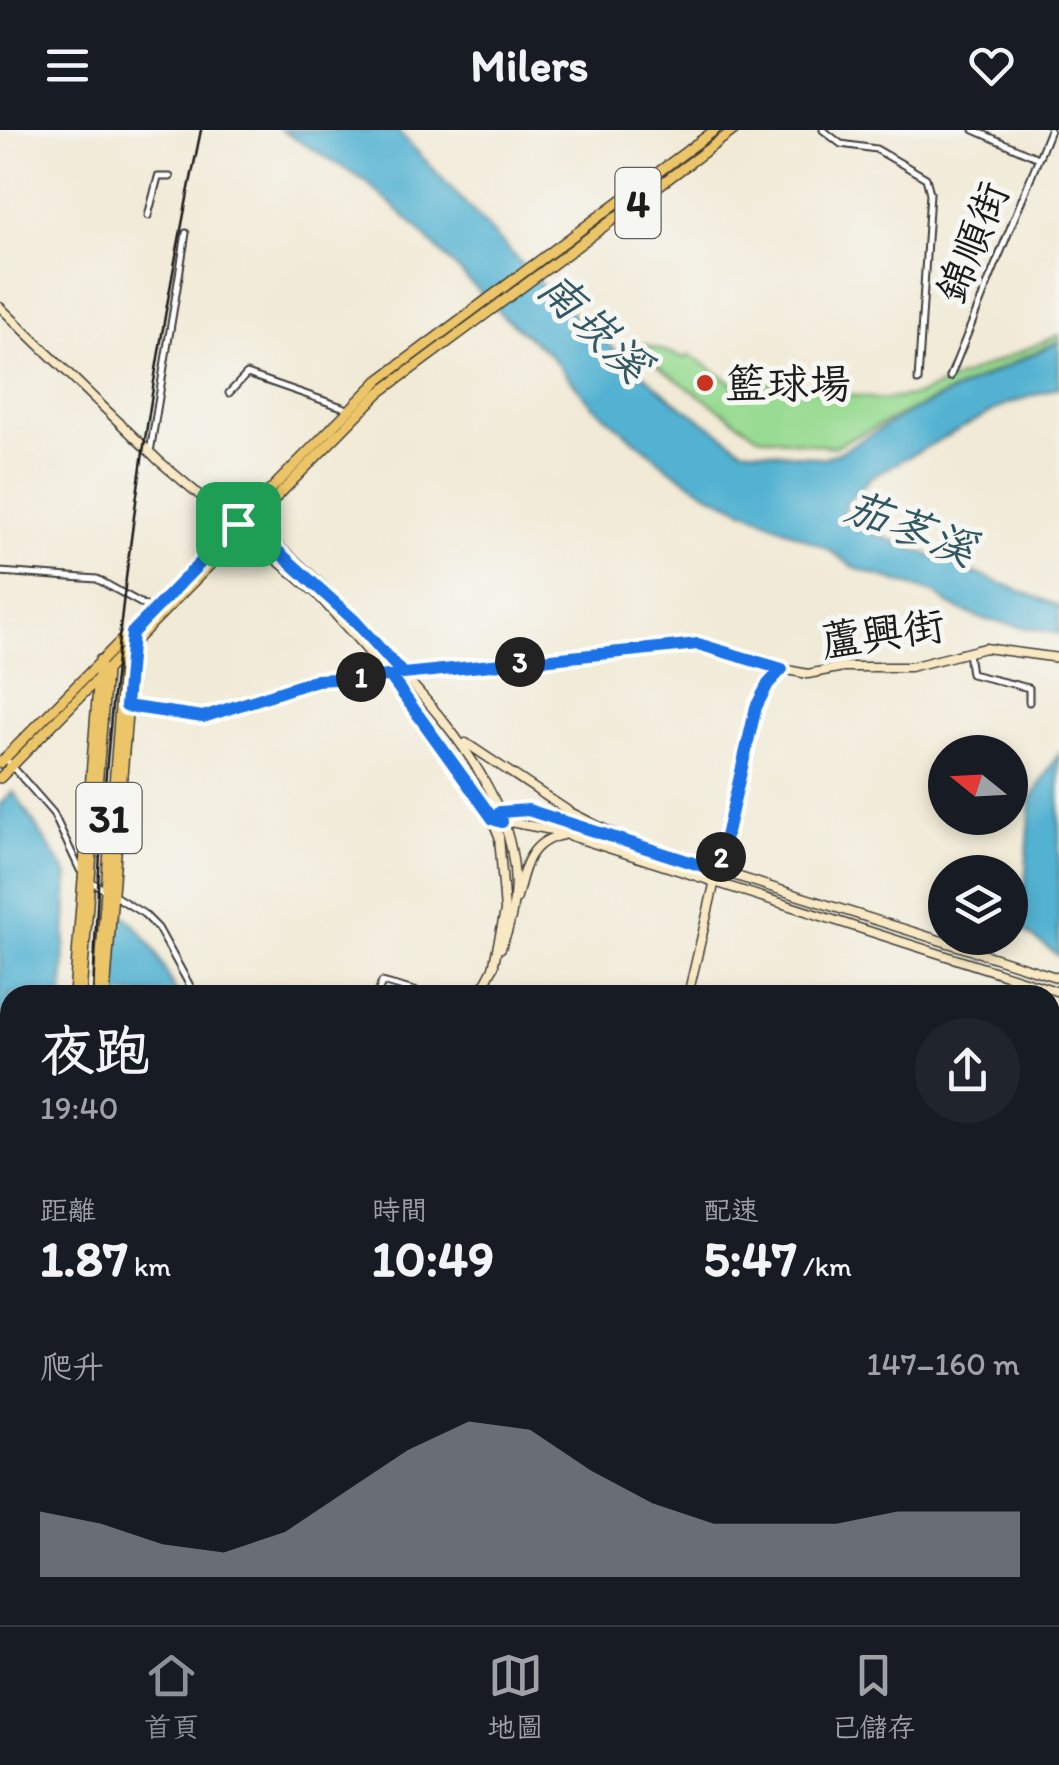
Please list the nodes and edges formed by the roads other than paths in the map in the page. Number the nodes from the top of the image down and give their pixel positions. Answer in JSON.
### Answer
{"nodes":[{"id":1,"x":716,"y":130,"type":"edge"},
{"id":2,"x":734,"y":130,"type":"edge"},
{"id":3,"x":824,"y":130,"type":"edge"},
{"id":4,"x":974,"y":130,"type":"edge"},
{"id":5,"x":1050,"y":130,"type":"edge"},
{"id":6,"x":1038,"y":158,"type":"junction"},
{"id":7,"x":170,"y":176,"type":"dead end"},
{"id":8,"x":148,"y":216,"type":"dead end"},
{"id":9,"x":186,"y":233,"type":"dead end"},
{"id":10,"x":0,"y":307,"type":"edge"},
{"id":11,"x":478,"y":310,"type":"junction"},
{"id":12,"x":950,"y":377,"type":"dead end"},
{"id":13,"x":918,"y":381,"type":"dead end"},
{"id":14,"x":229,"y":393,"type":"dead end"},
{"id":15,"x":350,"y":410,"type":"junction"},
{"id":16,"x":150,"y":452,"type":"junction"},
{"id":17,"x":244,"y":527,"type":"junction"},
{"id":18,"x":0,"y":572,"type":"edge"},
{"id":19,"x":154,"y":610,"type":"junction"},
{"id":20,"x":128,"y":644,"type":"junction"},
{"id":21,"x":968,"y":652,"type":"junction"},
{"id":22,"x":104,"y":658,"type":"junction"},
{"id":23,"x":1059,"y":658,"type":"edge"},
{"id":24,"x":782,"y":669,"type":"junction"},
{"id":25,"x":106,"y":672,"type":"junction"},
{"id":26,"x":403,"y":674,"type":"junction"},
{"id":27,"x":390,"y":676,"type":"junction"},
{"id":28,"x":98,"y":680,"type":"junction"},
{"id":29,"x":1029,"y":702,"type":"dead end"},
{"id":30,"x":126,"y":706,"type":"junction"},
{"id":31,"x":448,"y":726,"type":"junction"},
{"id":32,"x":6,"y":762,"type":"edge"},
{"id":33,"x":0,"y":778,"type":"edge"},
{"id":34,"x":498,"y":818,"type":"junction"},
{"id":35,"x":563,"y":835,"type":"junction"},
{"id":36,"x":633,"y":843,"type":"junction"},
{"id":37,"x":80,"y":870,"type":"junction"},
{"id":38,"x":718,"y":871,"type":"junction"},
{"id":39,"x":89,"y":879,"type":"junction"},
{"id":40,"x":715,"y":882,"type":"junction"},
{"id":41,"x":107,"y":893,"type":"junction"},
{"id":42,"x":515,"y":906,"type":"junction"},
{"id":43,"x":493,"y":968,"type":"junction"},
{"id":44,"x":1059,"y":978,"type":"edge"},
{"id":45,"x":79,"y":985,"type":"edge"},
{"id":46,"x":80,"y":985,"type":"edge"},
{"id":47,"x":102,"y":985,"type":"edge"},
{"id":48,"x":189,"y":985,"type":"edge"},
{"id":49,"x":484,"y":985,"type":"edge"},
{"id":50,"x":690,"y":985,"type":"edge"},
{"id":51,"x":1037,"y":985,"type":"edge"}],
"edges":[{"from":1,"to":11,"type":"main road","number":"4"},
{"from":2,"to":11,"type":"main road","number":"4"},
{"from":3,"to":13,"type":"street"},
{"from":4,"to":6,"type":"street"},
{"from":5,"to":6,"type":"street","name":"錦順街"},
{"from":6,"to":12,"type":"street","name":"錦順街"},
{"from":7,"to":8,"type":"street"},
{"from":9,"to":16,"type":"street"},
{"from":10,"to":16,"type":"street"},
{"from":11,"to":15,"type":"main road","number":"4"},
{"from":11,"to":17,"type":"main road","number":"4"},
{"from":14,"to":15,"type":"street"},
{"from":15,"to":17,"type":"main road","number":"4"},
{"from":16,"to":17,"type":"street"},
{"from":17,"to":19,"type":"main road","number":"4"},
{"from":17,"to":20,"type":"main road","number":"4"},
{"from":17,"to":26,"type":"street"},
{"from":17,"to":27,"type":"street"},
{"from":18,"to":19,"type":"street"},
{"from":19,"to":20,"type":"main road","number":"4"},
{"from":20,"to":22,"type":"main road","number":"4"},
{"from":20,"to":25,"type":"main road","number":"4"},
{"from":20,"to":30,"type":"main road","number":"31"},
{"from":20,"to":41,"type":"main road","number":"31"},
{"from":21,"to":23,"type":"street","name":"蘆興街"},
{"from":21,"to":24,"type":"street","name":"蘆興街"},
{"from":21,"to":29,"type":"street"},
{"from":22,"to":25,"type":"main road","number":"31"},
{"from":22,"to":28,"type":"main road","number":"31"},
{"from":22,"to":32,"type":"main road","number":"4"},
{"from":24,"to":26,"type":"street","name":"蘆興街"},
{"from":24,"to":38,"type":"street"},
{"from":25,"to":28,"type":"main road","number":"4"},
{"from":25,"to":39,"type":"main road","number":"31"},
{"from":26,"to":27,"type":"street","name":"蘆興街"},
{"from":26,"to":31,"type":"street"},
{"from":27,"to":30,"type":"street","name":"蘆興街"},
{"from":27,"to":34,"type":"street"},
{"from":28,"to":32,"type":"main road","number":"4"},
{"from":28,"to":37,"type":"main road","number":"31"},
{"from":30,"to":41,"type":"main road","number":"31"},
{"from":31,"to":34,"type":"street"},
{"from":31,"to":36,"type":"street"},
{"from":32,"to":33,"type":"main road","number":"4"},
{"from":32,"to":37,"type":"street"},
{"from":34,"to":35,"type":"street"},
{"from":34,"to":36,"type":"street"},
{"from":34,"to":42,"type":"street"},
{"from":34,"to":43,"type":"street"},
{"from":35,"to":40,"type":"street"},
{"from":35,"to":42,"type":"street"},
{"from":36,"to":38,"type":"street"},
{"from":37,"to":39,"type":"street"},
{"from":37,"to":45,"type":"main road","number":"31"},
{"from":38,"to":40,"type":"street"},
{"from":38,"to":44,"type":"street"},
{"from":39,"to":41,"type":"street"},
{"from":39,"to":46,"type":"main road","number":"31"},
{"from":40,"to":50,"type":"street"},
{"from":40,"to":51,"type":"street"},
{"from":41,"to":47,"type":"main road","number":"31"},
{"from":41,"to":48,"type":"street"},
{"from":42,"to":43,"type":"street"},
{"from":43,"to":49,"type":"street"}]}
